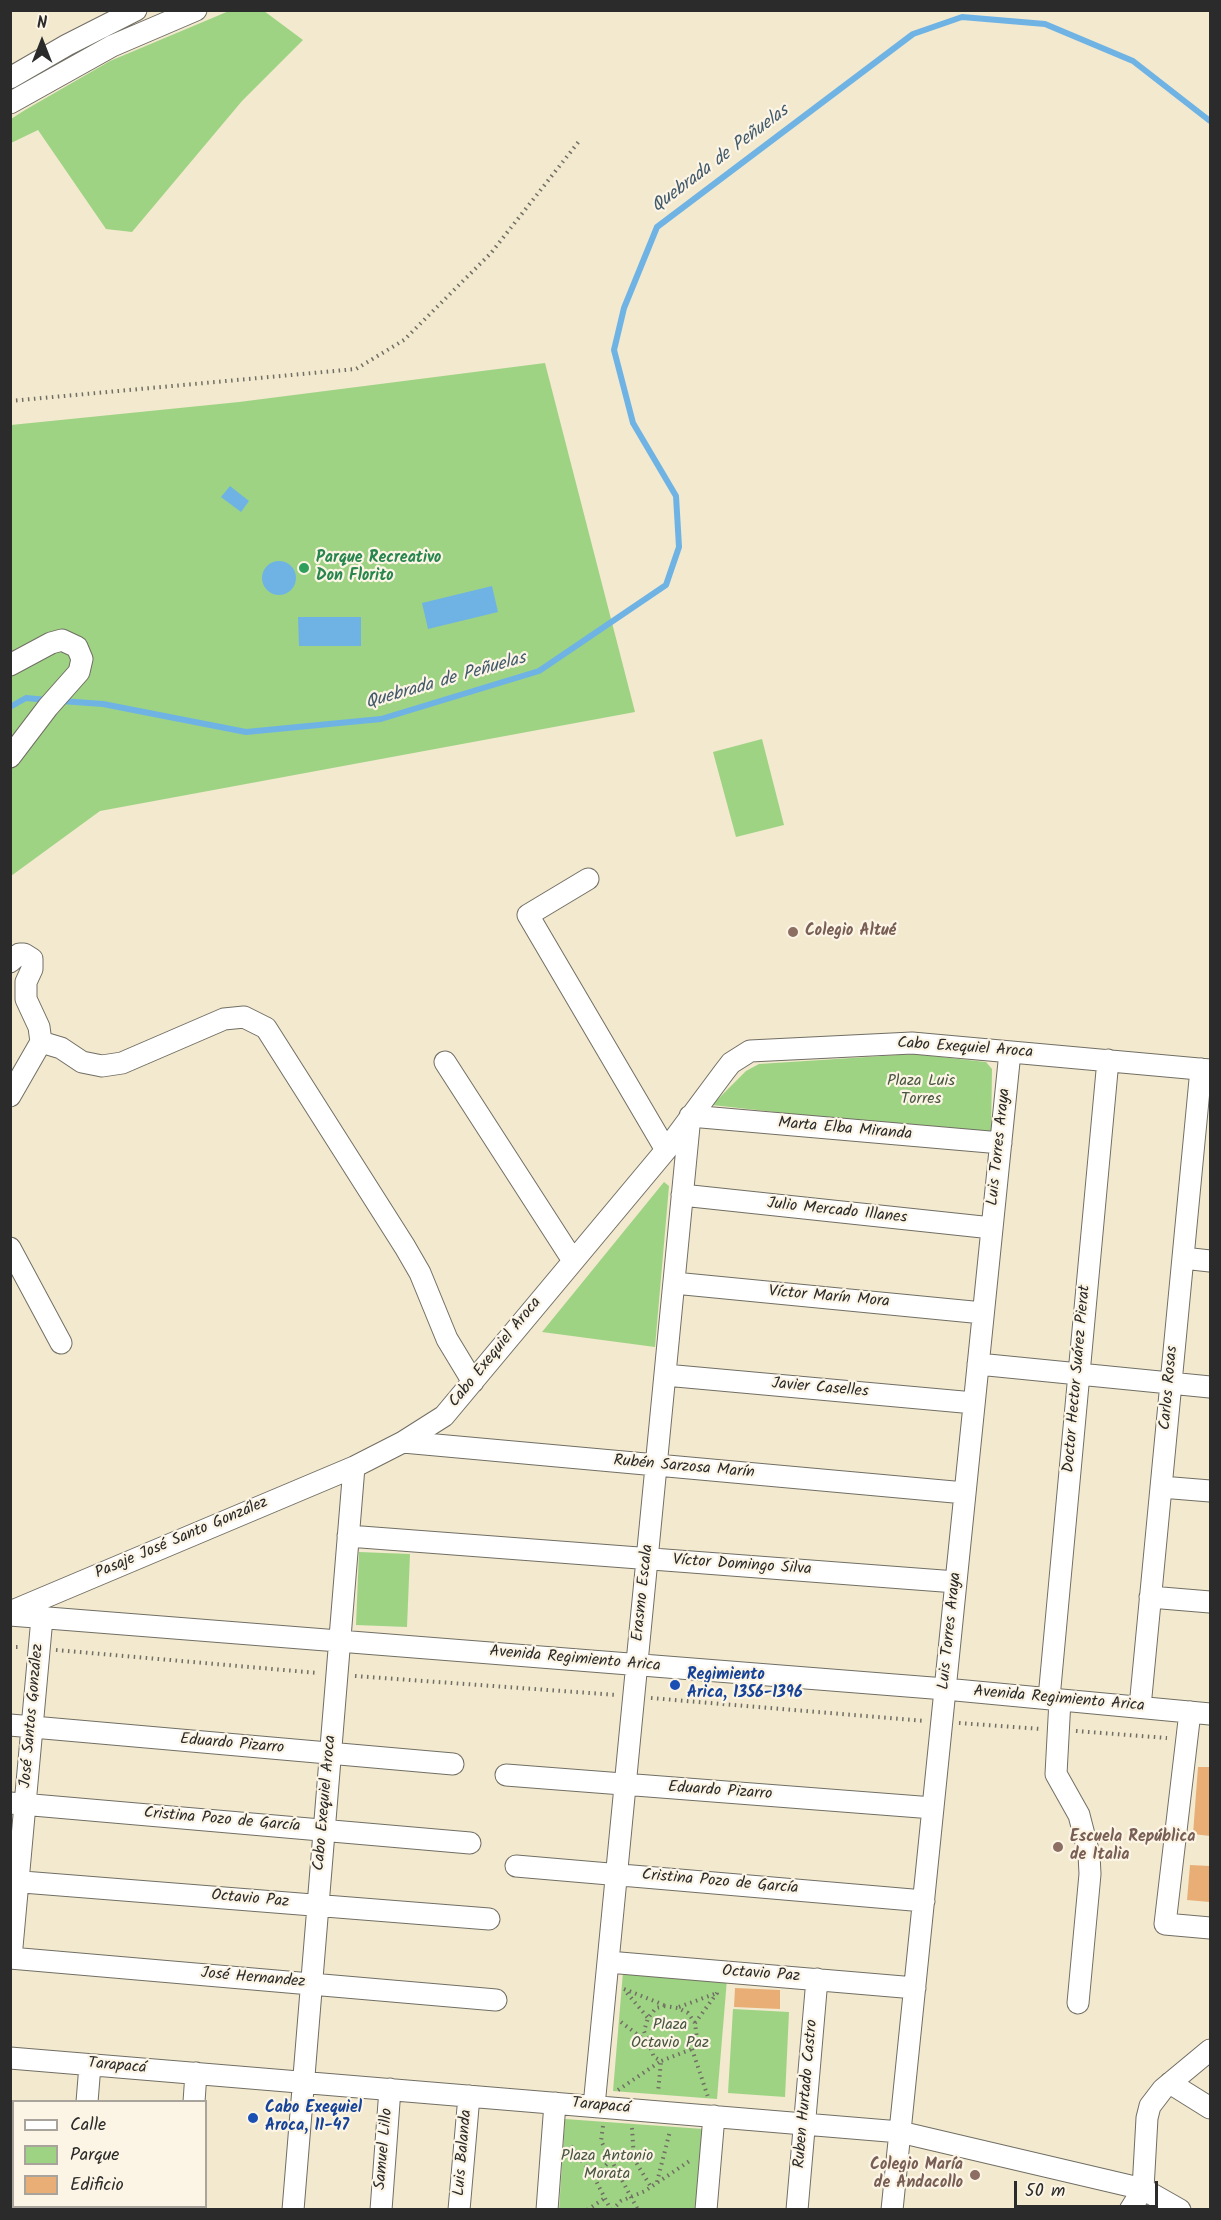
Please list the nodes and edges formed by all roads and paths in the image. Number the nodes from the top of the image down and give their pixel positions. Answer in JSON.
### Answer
{"nodes":[{"id":1,"x":136,"y":10,"type":"edge"},
{"id":2,"x":190,"y":11,"type":"edge"},
{"id":3,"x":10,"y":78,"type":"edge"},
{"id":4,"x":10,"y":103,"type":"edge"},
{"id":5,"x":580,"y":140,"type":"dead end"},
{"id":6,"x":10,"y":401,"type":"edge"},
{"id":7,"x":10,"y":665,"type":"edge"},
{"id":8,"x":10,"y":757,"type":"edge"},
{"id":9,"x":588,"y":879,"type":"dead end"},
{"id":10,"x":10,"y":962,"type":"edge"},
{"id":11,"x":41,"y":1042,"type":"junction"},
{"id":12,"x":1010,"y":1052,"type":"junction"},
{"id":13,"x":1108,"y":1060,"type":"junction"},
{"id":14,"x":445,"y":1062,"type":"dead end"},
{"id":15,"x":1206,"y":1070,"type":"edge"},
{"id":16,"x":10,"y":1096,"type":"edge"},
{"id":17,"x":690,"y":1116,"type":"junction"},
{"id":18,"x":1000,"y":1143,"type":"junction"},
{"id":19,"x":666,"y":1150,"type":"junction"},
{"id":20,"x":1201,"y":1167,"type":"edge"},
{"id":21,"x":682,"y":1196,"type":"junction"},
{"id":22,"x":992,"y":1228,"type":"junction"},
{"id":23,"x":10,"y":1248,"type":"edge"},
{"id":24,"x":1183,"y":1258,"type":"junction"},
{"id":25,"x":572,"y":1259,"type":"junction"},
{"id":26,"x":1210,"y":1261,"type":"edge"},
{"id":27,"x":674,"y":1283,"type":"junction"},
{"id":28,"x":983,"y":1313,"type":"junction"},
{"id":29,"x":61,"y":1343,"type":"dead end"},
{"id":30,"x":978,"y":1364,"type":"junction"},
{"id":31,"x":1079,"y":1374,"type":"junction"},
{"id":32,"x":665,"y":1375,"type":"junction"},
{"id":33,"x":473,"y":1382,"type":"junction"},
{"id":34,"x":1171,"y":1383,"type":"junction"},
{"id":35,"x":1210,"y":1387,"type":"edge"},
{"id":36,"x":974,"y":1403,"type":"junction"},
{"id":37,"x":403,"y":1442,"type":"junction"},
{"id":38,"x":656,"y":1465,"type":"junction"},
{"id":39,"x":354,"y":1467,"type":"junction"},
{"id":40,"x":1161,"y":1487,"type":"junction"},
{"id":41,"x":1210,"y":1491,"type":"edge"},
{"id":42,"x":965,"y":1493,"type":"junction"},
{"id":43,"x":348,"y":1536,"type":"junction"},
{"id":44,"x":647,"y":1558,"type":"junction"},
{"id":45,"x":956,"y":1582,"type":"junction"},
{"id":46,"x":1150,"y":1597,"type":"junction"},
{"id":47,"x":1210,"y":1602,"type":"edge"},
{"id":48,"x":10,"y":1613,"type":"edge"},
{"id":49,"x":42,"y":1618,"type":"junction"},
{"id":50,"x":339,"y":1641,"type":"junction"},
{"id":51,"x":10,"y":1647,"type":"edge"},
{"id":52,"x":39,"y":1649,"type":"junction"},
{"id":53,"x":637,"y":1665,"type":"junction"},
{"id":54,"x":337,"y":1675,"type":"junction"},
{"id":55,"x":945,"y":1689,"type":"junction"},
{"id":56,"x":634,"y":1696,"type":"junction"},
{"id":57,"x":1054,"y":1699,"type":"junction"},
{"id":58,"x":1140,"y":1707,"type":"junction"},
{"id":59,"x":1200,"y":1713,"type":"edge"},
{"id":60,"x":942,"y":1722,"type":"junction"},
{"id":61,"x":10,"y":1725,"type":"edge"},
{"id":62,"x":32,"y":1727,"type":"junction"},
{"id":63,"x":1058,"y":1730,"type":"junction"},
{"id":64,"x":1186,"y":1739,"type":"junction"},
{"id":65,"x":330,"y":1754,"type":"junction"},
{"id":66,"x":453,"y":1764,"type":"dead end"},
{"id":67,"x":506,"y":1775,"type":"dead end"},
{"id":68,"x":625,"y":1784,"type":"junction"},
{"id":69,"x":18,"y":1803,"type":"edge"},
{"id":70,"x":933,"y":1808,"type":"junction"},
{"id":71,"x":324,"y":1830,"type":"junction"},
{"id":72,"x":470,"y":1843,"type":"dead end"},
{"id":73,"x":516,"y":1866,"type":"dead end"},
{"id":74,"x":616,"y":1874,"type":"junction"},
{"id":75,"x":14,"y":1882,"type":"edge"},
{"id":76,"x":924,"y":1901,"type":"junction"},
{"id":77,"x":318,"y":1906,"type":"junction"},
{"id":78,"x":489,"y":1919,"type":"dead end"},
{"id":79,"x":1210,"y":1928,"type":"edge"},
{"id":80,"x":11,"y":1958,"type":"edge"},
{"id":81,"x":608,"y":1962,"type":"junction"},
{"id":82,"x":719,"y":1972,"type":"junction"},
{"id":83,"x":817,"y":1980,"type":"junction"},
{"id":84,"x":311,"y":1984,"type":"junction"},
{"id":85,"x":915,"y":1988,"type":"junction"},
{"id":86,"x":625,"y":1992,"type":"junction"},
{"id":87,"x":717,"y":1994,"type":"junction"},
{"id":88,"x":496,"y":2000,"type":"dead end"},
{"id":89,"x":1078,"y":2003,"type":"dead end"},
{"id":90,"x":664,"y":2006,"type":"junction"},
{"id":91,"x":603,"y":2007,"type":"junction"},
{"id":92,"x":678,"y":2007,"type":"junction"},
{"id":93,"x":648,"y":2018,"type":"junction"},
{"id":94,"x":696,"y":2023,"type":"junction"},
{"id":95,"x":646,"y":2042,"type":"junction"},
{"id":96,"x":692,"y":2049,"type":"junction"},
{"id":97,"x":1210,"y":2050,"type":"edge"},
{"id":98,"x":10,"y":2058,"type":"edge"},
{"id":99,"x":660,"y":2061,"type":"junction"},
{"id":100,"x":90,"y":2065,"type":"junction"},
{"id":101,"x":196,"y":2073,"type":"junction"},
{"id":102,"x":303,"y":2082,"type":"junction"},
{"id":103,"x":1170,"y":2083,"type":"junction"},
{"id":104,"x":390,"y":2090,"type":"junction"},
{"id":105,"x":469,"y":2096,"type":"junction"},
{"id":106,"x":87,"y":2100,"type":"edge"},
{"id":107,"x":194,"y":2100,"type":"edge"},
{"id":108,"x":555,"y":2103,"type":"junction"},
{"id":109,"x":599,"y":2107,"type":"junction"},
{"id":110,"x":1210,"y":2108,"type":"edge"},
{"id":111,"x":632,"y":2109,"type":"junction"},
{"id":112,"x":666,"y":2112,"type":"junction"},
{"id":113,"x":714,"y":2116,"type":"junction"},
{"id":114,"x":804,"y":2124,"type":"junction"},
{"id":115,"x":900,"y":2132,"type":"junction"},
{"id":116,"x":570,"y":2136,"type":"dead end"},
{"id":117,"x":712,"y":2146,"type":"junction"},
{"id":118,"x":611,"y":2160,"type":"junction"},
{"id":119,"x":594,"y":2177,"type":"junction"},
{"id":120,"x":657,"y":2182,"type":"junction"},
{"id":121,"x":651,"y":2187,"type":"junction"},
{"id":122,"x":1143,"y":2188,"type":"junction"},
{"id":123,"x":631,"y":2197,"type":"junction"},
{"id":124,"x":605,"y":2198,"type":"junction"},
{"id":125,"x":293,"y":2210,"type":"edge"},
{"id":126,"x":381,"y":2210,"type":"edge"},
{"id":127,"x":459,"y":2210,"type":"edge"},
{"id":128,"x":547,"y":2210,"type":"edge"},
{"id":129,"x":586,"y":2210,"type":"edge"},
{"id":130,"x":612,"y":2210,"type":"edge"},
{"id":131,"x":638,"y":2210,"type":"edge"},
{"id":132,"x":706,"y":2210,"type":"edge"},
{"id":133,"x":797,"y":2210,"type":"edge"},
{"id":134,"x":892,"y":2210,"type":"edge"},
{"id":135,"x":1130,"y":2210,"type":"edge"},
{"id":136,"x":1180,"y":2210,"type":"edge"}],
"edges":[{"from":1,"to":3,"type":"street"},
{"from":2,"to":4,"type":"street"},
{"from":5,"to":6,"type":"path"},
{"from":7,"to":8,"type":"street"},
{"from":9,"to":19,"type":"street"},
{"from":10,"to":11,"type":"street"},
{"from":11,"to":16,"type":"street"},
{"from":11,"to":33,"type":"street"},
{"from":12,"to":13,"type":"street","name":"Cabo Exequiel Aroca"},
{"from":12,"to":17,"type":"street","name":"Cabo Exequiel Aroca"},
{"from":12,"to":18,"type":"street","name":"Luis Torres Araya"},
{"from":13,"to":15,"type":"street","name":"Cabo Exequiel Aroca"},
{"from":13,"to":31,"type":"street","name":"Doctor Hector Suárez Pierat"},
{"from":14,"to":25,"type":"street"},
{"from":15,"to":20,"type":"street","name":"Carlos Rosas"},
{"from":17,"to":18,"type":"street","name":"Marta Elba Miranda"},
{"from":17,"to":19,"type":"street","name":"Cabo Exequiel Aroca"},
{"from":17,"to":21,"type":"street","name":"Erasmo Escala"},
{"from":18,"to":22,"type":"street","name":"Luis Torres Araya"},
{"from":19,"to":25,"type":"street","name":"Cabo Exequiel Aroca"},
{"from":20,"to":24,"type":"street","name":"Carlos Rosas"},
{"from":21,"to":22,"type":"street","name":"Julio Mercado Illanes"},
{"from":21,"to":27,"type":"street","name":"Erasmo Escala"},
{"from":22,"to":28,"type":"street","name":"Luis Torres Araya"},
{"from":23,"to":29,"type":"street"},
{"from":24,"to":26,"type":"street"},
{"from":24,"to":34,"type":"street","name":"Carlos Rosas"},
{"from":25,"to":33,"type":"street","name":"Cabo Exequiel Aroca"},
{"from":27,"to":28,"type":"street","name":"Víctor Marín Mora"},
{"from":27,"to":32,"type":"street","name":"Erasmo Escala"},
{"from":28,"to":30,"type":"street","name":"Luis Torres Araya"},
{"from":30,"to":31,"type":"street"},
{"from":30,"to":36,"type":"street","name":"Luis Torres Araya"},
{"from":31,"to":34,"type":"street"},
{"from":31,"to":57,"type":"street","name":"Doctor Hector Suárez Pierat"},
{"from":32,"to":36,"type":"street","name":"Javier Caselles"},
{"from":32,"to":38,"type":"street","name":"Erasmo Escala"},
{"from":33,"to":37,"type":"street","name":"Cabo Exequiel Aroca"},
{"from":34,"to":35,"type":"street"},
{"from":34,"to":40,"type":"street","name":"Carlos Rosas"},
{"from":36,"to":42,"type":"street","name":"Luis Torres Araya"},
{"from":37,"to":38,"type":"street","name":"Rubén Sarzosa Marín"},
{"from":37,"to":39,"type":"street","name":"Cabo Exequiel Aroca"},
{"from":38,"to":42,"type":"street","name":"Rubén Sarzosa Marín"},
{"from":38,"to":44,"type":"street","name":"Erasmo Escala"},
{"from":39,"to":43,"type":"street","name":"Cabo Exequiel Aroca"},
{"from":39,"to":48,"type":"street","name":"Pasaje José Santo González"},
{"from":40,"to":41,"type":"street"},
{"from":40,"to":46,"type":"street","name":"Carlos Rosas"},
{"from":42,"to":45,"type":"street","name":"Luis Torres Araya"},
{"from":43,"to":44,"type":"street","name":"Víctor Domingo Silva"},
{"from":43,"to":50,"type":"street","name":"Cabo Exequiel Aroca"},
{"from":44,"to":45,"type":"street","name":"Víctor Domingo Silva"},
{"from":44,"to":53,"type":"street","name":"Erasmo Escala"},
{"from":45,"to":55,"type":"street","name":"Luis Torres Araya"},
{"from":46,"to":47,"type":"street"},
{"from":46,"to":58,"type":"street","name":"Carlos Rosas"},
{"from":48,"to":49,"type":"street","name":"Avenida Regimiento Arica"},
{"from":49,"to":50,"type":"street","name":"Avenida Regimiento Arica"},
{"from":49,"to":52,"type":"street","name":"José Santos González"},
{"from":50,"to":53,"type":"street","name":"Avenida Regimiento Arica"},
{"from":50,"to":54,"type":"street","name":"Cabo Exequiel Aroca"},
{"from":51,"to":52,"type":"path"},
{"from":52,"to":54,"type":"path"},
{"from":52,"to":62,"type":"street","name":"José Santos González"},
{"from":53,"to":55,"type":"street","name":"Avenida Regimiento Arica"},
{"from":53,"to":56,"type":"street","name":"Erasmo Escala"},
{"from":54,"to":56,"type":"path"},
{"from":54,"to":65,"type":"street","name":"Cabo Exequiel Aroca"},
{"from":55,"to":57,"type":"street","name":"Avenida Regimiento Arica"},
{"from":55,"to":60,"type":"street","name":"Luis Torres Araya"},
{"from":56,"to":60,"type":"path"},
{"from":56,"to":68,"type":"street","name":"Erasmo Escala"},
{"from":57,"to":58,"type":"street","name":"Avenida Regimiento Arica"},
{"from":57,"to":63,"type":"street","name":"Doctor Hector Suárez Pierat"},
{"from":58,"to":59,"type":"street","name":"Avenida Regimiento Arica"},
{"from":59,"to":64,"type":"street"},
{"from":60,"to":63,"type":"path"},
{"from":60,"to":70,"type":"street","name":"Luis Torres Araya"},
{"from":61,"to":62,"type":"street","name":"Eduardo Pizarro"},
{"from":62,"to":65,"type":"street","name":"Eduardo Pizarro"},
{"from":62,"to":69,"type":"street","name":"José Santos González"},
{"from":63,"to":64,"type":"path"},
{"from":63,"to":89,"type":"street","name":"Doctor Hector Suárez Pierat"},
{"from":64,"to":79,"type":"street"},
{"from":65,"to":66,"type":"street","name":"Eduardo Pizarro"},
{"from":65,"to":71,"type":"street","name":"Cabo Exequiel Aroca"},
{"from":67,"to":68,"type":"street","name":"Eduardo Pizarro"},
{"from":68,"to":70,"type":"street","name":"Eduardo Pizarro"},
{"from":68,"to":74,"type":"street","name":"Erasmo Escala"},
{"from":69,"to":71,"type":"street","name":"Cristina Pozo de García"},
{"from":69,"to":75,"type":"street","name":"José Santos González"},
{"from":70,"to":76,"type":"street","name":"Luis Torres Araya"},
{"from":71,"to":72,"type":"street","name":"Cristina Pozo de García"},
{"from":71,"to":77,"type":"street","name":"Cabo Exequiel Aroca"},
{"from":73,"to":74,"type":"street","name":"Cristina Pozo de García"},
{"from":74,"to":76,"type":"street","name":"Cristina Pozo de García"},
{"from":74,"to":81,"type":"street","name":"Erasmo Escala"},
{"from":75,"to":77,"type":"street","name":"Octavio Paz"},
{"from":75,"to":80,"type":"street","name":"José Santos González"},
{"from":76,"to":85,"type":"street","name":"Luis Torres Araya"},
{"from":77,"to":78,"type":"street","name":"Octavio Paz"},
{"from":77,"to":84,"type":"street","name":"Cabo Exequiel Aroca"},
{"from":80,"to":84,"type":"street","name":"José Hernandez"},
{"from":81,"to":82,"type":"street","name":"Octavio Paz"},
{"from":81,"to":86,"type":"path"},
{"from":81,"to":91,"type":"street","name":"Erasmo Escala"},
{"from":82,"to":83,"type":"street","name":"Octavio Paz"},
{"from":82,"to":87,"type":"path"},
{"from":83,"to":85,"type":"street","name":"Octavio Paz"},
{"from":83,"to":114,"type":"street","name":"Ruben Hurtado Castro"},
{"from":84,"to":88,"type":"street","name":"José Hernandez"},
{"from":84,"to":102,"type":"street","name":"Cabo Exequiel Aroca"},
{"from":85,"to":115,"type":"street","name":"Luis Torres Araya"},
{"from":86,"to":90,"type":"path"},
{"from":86,"to":93,"type":"path"},
{"from":87,"to":92,"type":"path"},
{"from":87,"to":94,"type":"path"},
{"from":90,"to":92,"type":"path"},
{"from":90,"to":93,"type":"path"},
{"from":91,"to":95,"type":"path"},
{"from":91,"to":109,"type":"street","name":"Erasmo Escala"},
{"from":92,"to":94,"type":"path"},
{"from":93,"to":95,"type":"path"},
{"from":94,"to":96,"type":"path"},
{"from":95,"to":99,"type":"path"},
{"from":96,"to":99,"type":"path"},
{"from":96,"to":113,"type":"path"},
{"from":97,"to":103,"type":"street"},
{"from":98,"to":100,"type":"street","name":"Tarapacá"},
{"from":99,"to":109,"type":"path"},
{"from":99,"to":112,"type":"path"},
{"from":100,"to":101,"type":"street","name":"Tarapacá"},
{"from":100,"to":106,"type":"street"},
{"from":101,"to":102,"type":"street","name":"Tarapacá"},
{"from":101,"to":107,"type":"street"},
{"from":102,"to":104,"type":"street","name":"Tarapacá"},
{"from":102,"to":125,"type":"street","name":"Cabo Exequiel Aroca"},
{"from":103,"to":110,"type":"street"},
{"from":103,"to":122,"type":"street"},
{"from":104,"to":105,"type":"street","name":"Tarapacá"},
{"from":104,"to":126,"type":"street","name":"Samuel Lillo"},
{"from":105,"to":108,"type":"street","name":"Tarapacá"},
{"from":105,"to":127,"type":"street","name":"Luis Balanda"},
{"from":108,"to":109,"type":"street","name":"Tarapacá"},
{"from":108,"to":128,"type":"street"},
{"from":109,"to":111,"type":"street","name":"Tarapacá"},
{"from":109,"to":118,"type":"path"},
{"from":111,"to":112,"type":"street","name":"Tarapacá"},
{"from":111,"to":121,"type":"path"},
{"from":112,"to":113,"type":"street","name":"Tarapacá"},
{"from":112,"to":120,"type":"path"},
{"from":113,"to":114,"type":"street","name":"Tarapacá"},
{"from":113,"to":117,"type":"street"},
{"from":114,"to":115,"type":"street","name":"Tarapacá"},
{"from":114,"to":133,"type":"street","name":"Ruben Hurtado Castro"},
{"from":115,"to":122,"type":"street","name":"Tarapacá"},
{"from":115,"to":134,"type":"street","name":"Luis Torres Araya"},
{"from":116,"to":119,"type":"path"},
{"from":117,"to":120,"type":"path"},
{"from":117,"to":132,"type":"street"},
{"from":118,"to":119,"type":"path"},
{"from":118,"to":123,"type":"path"},
{"from":119,"to":124,"type":"path"},
{"from":120,"to":121,"type":"path"},
{"from":121,"to":123,"type":"path"},
{"from":122,"to":135,"type":"street"},
{"from":122,"to":136,"type":"street","name":"Tarapacá"},
{"from":123,"to":130,"type":"path"},
{"from":123,"to":131,"type":"path"},
{"from":124,"to":129,"type":"path"},
{"from":124,"to":130,"type":"path"}]}
